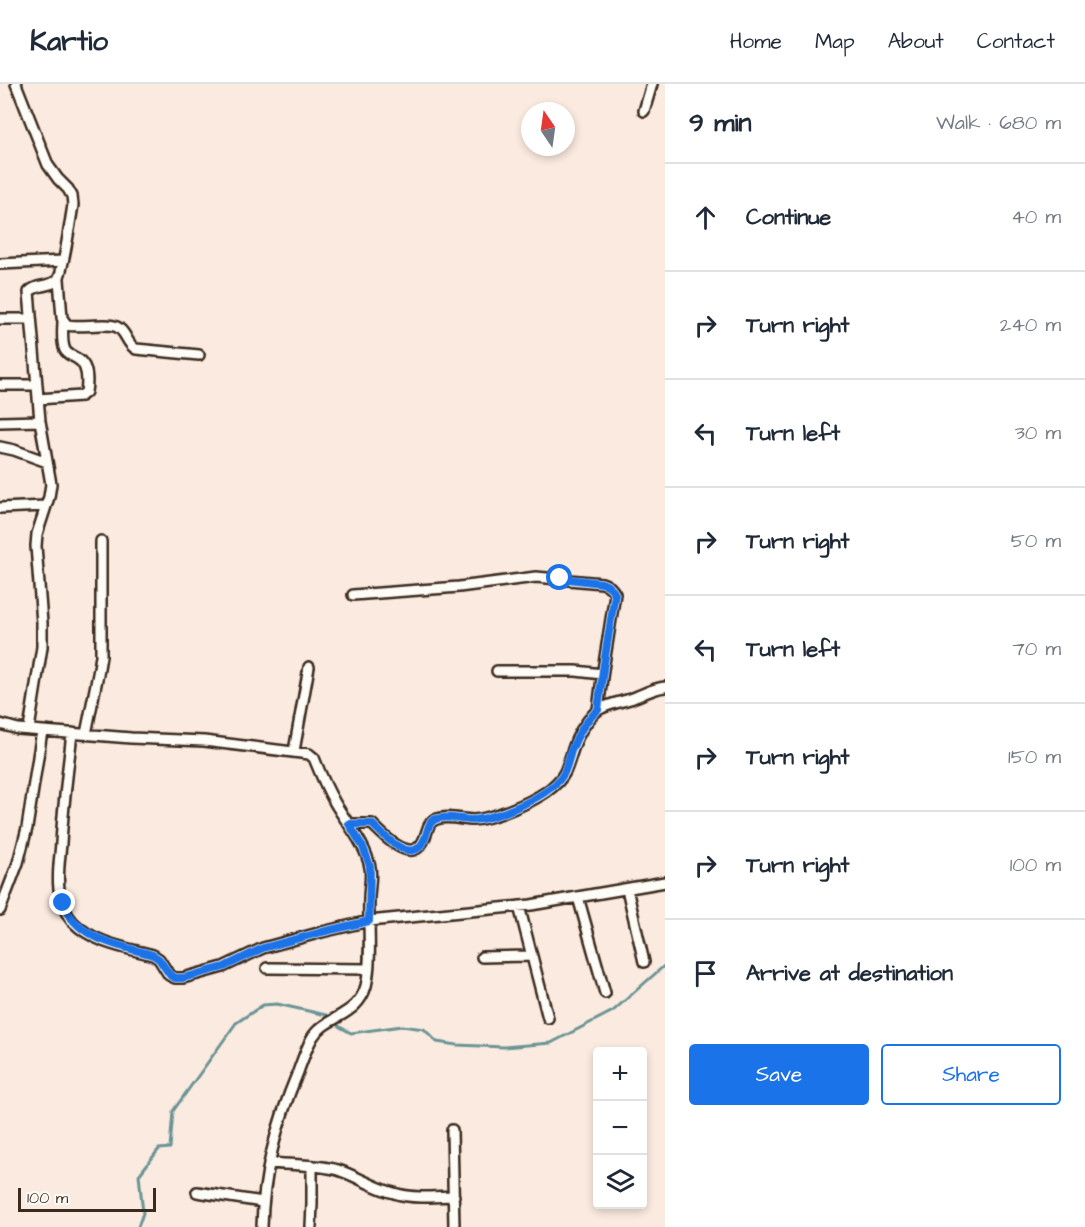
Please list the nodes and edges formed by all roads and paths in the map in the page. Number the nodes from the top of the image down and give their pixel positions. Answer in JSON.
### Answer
{"nodes":[{"id":1,"x":16,"y":84,"type":"edge"},
{"id":2,"x":652,"y":84,"type":"edge"},
{"id":3,"x":644,"y":111,"type":"dead end"},
{"id":4,"x":63,"y":261,"type":"junction"},
{"id":5,"x":0,"y":264,"type":"edge"},
{"id":6,"x":59,"y":279,"type":"junction"},
{"id":7,"x":0,"y":319,"type":"edge"},
{"id":8,"x":31,"y":319,"type":"junction"},
{"id":9,"x":63,"y":321,"type":"junction"},
{"id":10,"x":199,"y":355,"type":"dead end"},
{"id":11,"x":0,"y":385,"type":"edge"},
{"id":12,"x":36,"y":385,"type":"junction"},
{"id":13,"x":38,"y":399,"type":"junction"},
{"id":14,"x":40,"y":421,"type":"junction"},
{"id":15,"x":0,"y":422,"type":"edge"},
{"id":16,"x":0,"y":447,"type":"edge"},
{"id":17,"x":47,"y":462,"type":"junction"},
{"id":18,"x":46,"y":506,"type":"junction"},
{"id":19,"x":0,"y":508,"type":"edge"},
{"id":20,"x":101,"y":541,"type":"dead end"},
{"id":21,"x":354,"y":595,"type":"dead end"},
{"id":22,"x":309,"y":667,"type":"dead end"},
{"id":23,"x":497,"y":671,"type":"dead end"},
{"id":24,"x":602,"y":674,"type":"junction"},
{"id":25,"x":665,"y":687,"type":"edge"},
{"id":26,"x":598,"y":710,"type":"junction"},
{"id":27,"x":0,"y":724,"type":"edge"},
{"id":28,"x":29,"y":729,"type":"junction"},
{"id":29,"x":42,"y":730,"type":"junction"},
{"id":30,"x":72,"y":733,"type":"junction"},
{"id":31,"x":86,"y":734,"type":"junction"},
{"id":32,"x":294,"y":751,"type":"junction"},
{"id":33,"x":349,"y":824,"type":"junction"},
{"id":34,"x":665,"y":882,"type":"edge"},
{"id":35,"x":627,"y":889,"type":"junction"},
{"id":36,"x":578,"y":897,"type":"junction"},
{"id":37,"x":519,"y":906,"type":"junction"},
{"id":38,"x":0,"y":910,"type":"edge"},
{"id":39,"x":369,"y":921,"type":"junction"},
{"id":40,"x":532,"y":956,"type":"junction"},
{"id":41,"x":482,"y":957,"type":"dead end"},
{"id":42,"x":644,"y":962,"type":"dead end"},
{"id":43,"x":267,"y":968,"type":"dead end"},
{"id":44,"x":368,"y":969,"type":"junction"},
{"id":45,"x":605,"y":993,"type":"dead end"},
{"id":46,"x":548,"y":1018,"type":"dead end"},
{"id":47,"x":452,"y":1130,"type":"dead end"},
{"id":48,"x":269,"y":1163,"type":"junction"},
{"id":49,"x":312,"y":1166,"type":"junction"},
{"id":50,"x":197,"y":1192,"type":"dead end"},
{"id":51,"x":454,"y":1196,"type":"junction"},
{"id":52,"x":263,"y":1202,"type":"junction"},
{"id":53,"x":262,"y":1227,"type":"edge"},
{"id":54,"x":311,"y":1227,"type":"edge"},
{"id":55,"x":454,"y":1227,"type":"edge"}],
"edges":[{"from":1,"to":4,"type":"street"},
{"from":2,"to":3,"type":"street"},
{"from":4,"to":5,"type":"street"},
{"from":4,"to":6,"type":"street"},
{"from":6,"to":8,"type":"street"},
{"from":6,"to":9,"type":"street"},
{"from":7,"to":8,"type":"street"},
{"from":8,"to":12,"type":"street"},
{"from":9,"to":10,"type":"street"},
{"from":9,"to":13,"type":"street"},
{"from":11,"to":12,"type":"street"},
{"from":12,"to":13,"type":"street"},
{"from":13,"to":14,"type":"street"},
{"from":14,"to":15,"type":"street"},
{"from":14,"to":17,"type":"street"},
{"from":16,"to":17,"type":"street"},
{"from":17,"to":18,"type":"street"},
{"from":18,"to":19,"type":"street"},
{"from":18,"to":28,"type":"street"},
{"from":20,"to":31,"type":"street"},
{"from":21,"to":24,"type":"street"},
{"from":22,"to":32,"type":"street"},
{"from":23,"to":24,"type":"street"},
{"from":24,"to":26,"type":"street"},
{"from":25,"to":26,"type":"street"},
{"from":26,"to":33,"type":"street"},
{"from":27,"to":28,"type":"street"},
{"from":28,"to":29,"type":"street"},
{"from":29,"to":30,"type":"street"},
{"from":29,"to":38,"type":"street"},
{"from":30,"to":31,"type":"street"},
{"from":30,"to":39,"type":"street"},
{"from":31,"to":32,"type":"street"},
{"from":32,"to":33,"type":"street"},
{"from":33,"to":39,"type":"street"},
{"from":34,"to":35,"type":"street"},
{"from":35,"to":36,"type":"street"},
{"from":35,"to":42,"type":"street"},
{"from":36,"to":37,"type":"street"},
{"from":36,"to":45,"type":"street"},
{"from":37,"to":39,"type":"street"},
{"from":37,"to":40,"type":"street"},
{"from":39,"to":44,"type":"street"},
{"from":40,"to":41,"type":"street"},
{"from":40,"to":46,"type":"street"},
{"from":43,"to":44,"type":"street"},
{"from":44,"to":48,"type":"street"},
{"from":47,"to":51,"type":"street"},
{"from":48,"to":49,"type":"street"},
{"from":48,"to":52,"type":"street"},
{"from":49,"to":51,"type":"street"},
{"from":49,"to":54,"type":"street"},
{"from":50,"to":52,"type":"street"},
{"from":51,"to":55,"type":"street"},
{"from":52,"to":53,"type":"street"}]}
